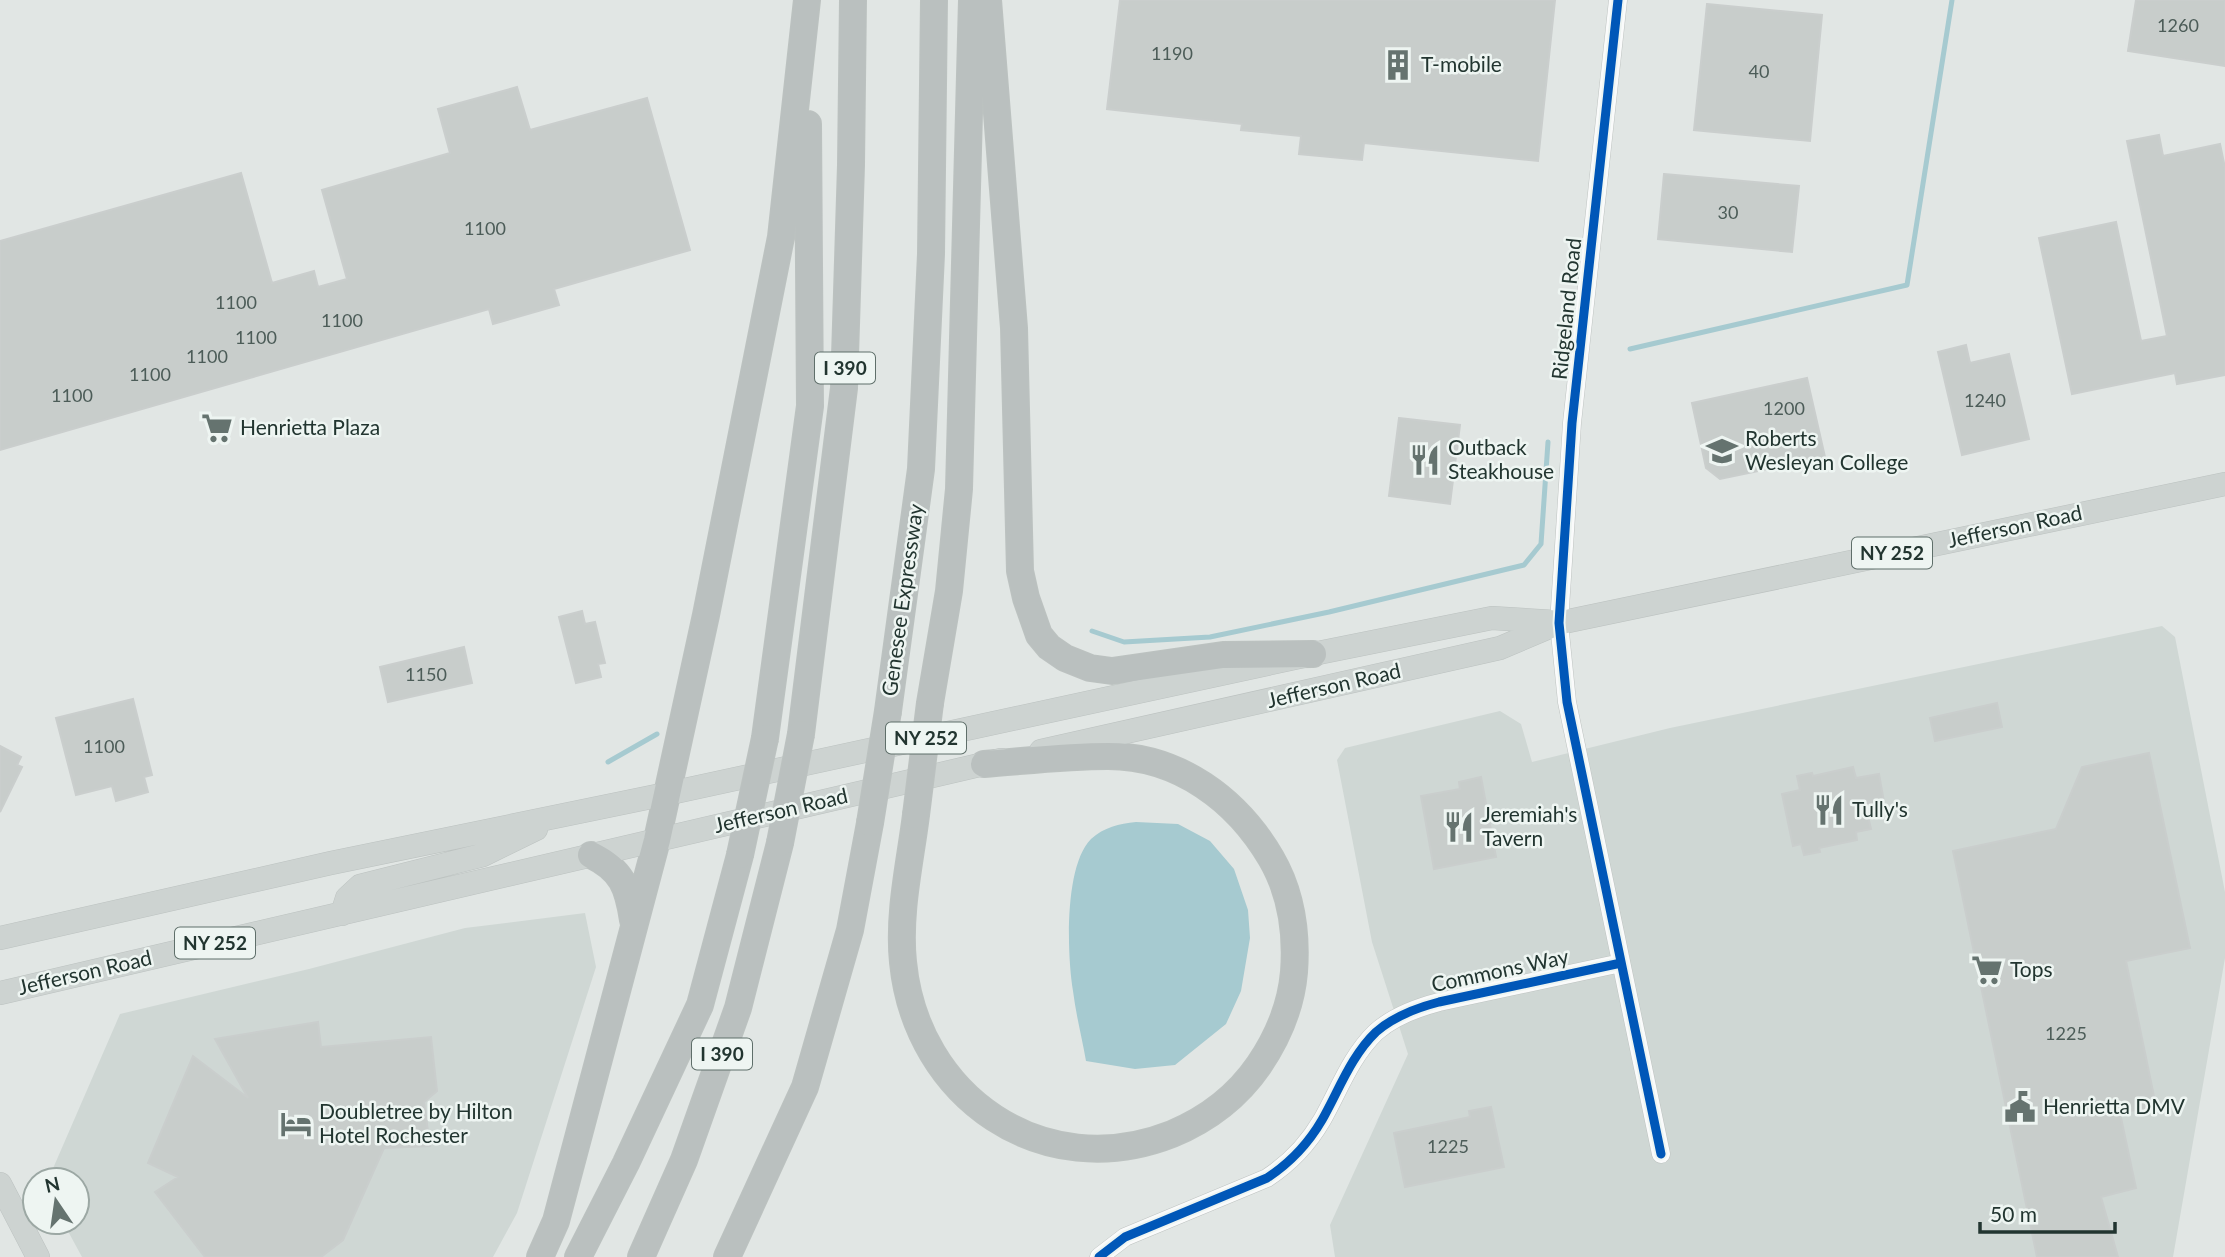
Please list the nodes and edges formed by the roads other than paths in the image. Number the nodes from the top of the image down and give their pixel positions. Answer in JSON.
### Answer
{"nodes":[{"id":1,"x":807,"y":0,"type":"edge"},
{"id":2,"x":853,"y":0,"type":"edge"},
{"id":3,"x":934,"y":0,"type":"edge"},
{"id":4,"x":972,"y":0,"type":"edge"},
{"id":5,"x":988,"y":0,"type":"edge"},
{"id":6,"x":1618,"y":0,"type":"edge"},
{"id":7,"x":2225,"y":484,"type":"edge"},
{"id":8,"x":1559,"y":622,"type":"junction"},
{"id":9,"x":1313,"y":654,"type":"junction"},
{"id":10,"x":984,"y":764,"type":"junction"},
{"id":11,"x":666,"y":794,"type":"junction"},
{"id":12,"x":568,"y":814,"type":"junction"},
{"id":13,"x":657,"y":840,"type":"junction"},
{"id":14,"x":591,"y":855,"type":"junction"},
{"id":15,"x":342,"y":914,"type":"junction"},
{"id":16,"x":634,"y":926,"type":"junction"},
{"id":17,"x":0,"y":937,"type":"edge"},
{"id":18,"x":1621,"y":963,"type":"junction"},
{"id":19,"x":0,"y":993,"type":"edge"},
{"id":20,"x":805,"y":1087,"type":"junction"},
{"id":21,"x":1661,"y":1154,"type":"dead end"},
{"id":22,"x":0,"y":1184,"type":"edge"},
{"id":23,"x":38,"y":1257,"type":"edge"},
{"id":24,"x":540,"y":1257,"type":"edge"},
{"id":25,"x":578,"y":1257,"type":"edge"},
{"id":26,"x":641,"y":1257,"type":"edge"},
{"id":27,"x":727,"y":1257,"type":"edge"},
{"id":28,"x":747,"y":1257,"type":"edge"},
{"id":29,"x":1099,"y":1257,"type":"edge"}],
"edges":[{"from":1,"to":11,"type":"highway"},
{"from":1,"to":25,"type":"highway","bridge":true},
{"from":2,"to":26,"type":"highway","number":"I 390","bridge":true},
{"from":3,"to":20,"type":"highway","name":"Genesee Expressway","bridge":true},
{"from":4,"to":10,"type":"highway","bridge":true},
{"from":5,"to":9,"type":"highway"},
{"from":6,"to":8,"type":"street","name":"Ridgeland Road"},
{"from":7,"to":8,"type":"main road","name":"Jefferson Road","number":"NY 252"},
{"from":8,"to":9,"type":"main road","name":"Jefferson Road","number":"NY 252"},
{"from":8,"to":10,"type":"main road","name":"Jefferson Road","number":"NY 252"},
{"from":8,"to":18,"type":"street"},
{"from":9,"to":11,"type":"main road","name":"Jefferson Road","number":"NY 252"},
{"from":10,"to":13,"type":"main road","name":"Jefferson Road","number":"NY 252"},
{"from":11,"to":12,"type":"main road","name":"Jefferson Road","number":"NY 252"},
{"from":11,"to":13,"type":"highway"},
{"from":12,"to":15,"type":"main road"},
{"from":12,"to":17,"type":"main road","name":"Jefferson Road","number":"NY 252"},
{"from":13,"to":14,"type":"main road","name":"Jefferson Road","number":"NY 252"},
{"from":13,"to":16,"type":"highway"},
{"from":14,"to":15,"type":"main road","name":"Jefferson Road","number":"NY 252"},
{"from":14,"to":16,"type":"highway"},
{"from":15,"to":19,"type":"main road","name":"Jefferson Road","number":"NY 252"},
{"from":16,"to":24,"type":"highway"},
{"from":18,"to":21,"type":"street"},
{"from":18,"to":29,"type":"street","name":"Commons Way"},
{"from":20,"to":27,"type":"highway","name":"Genesee Expressway"},
{"from":20,"to":28,"type":"highway"},
{"from":22,"to":23,"type":"main road"}]}
